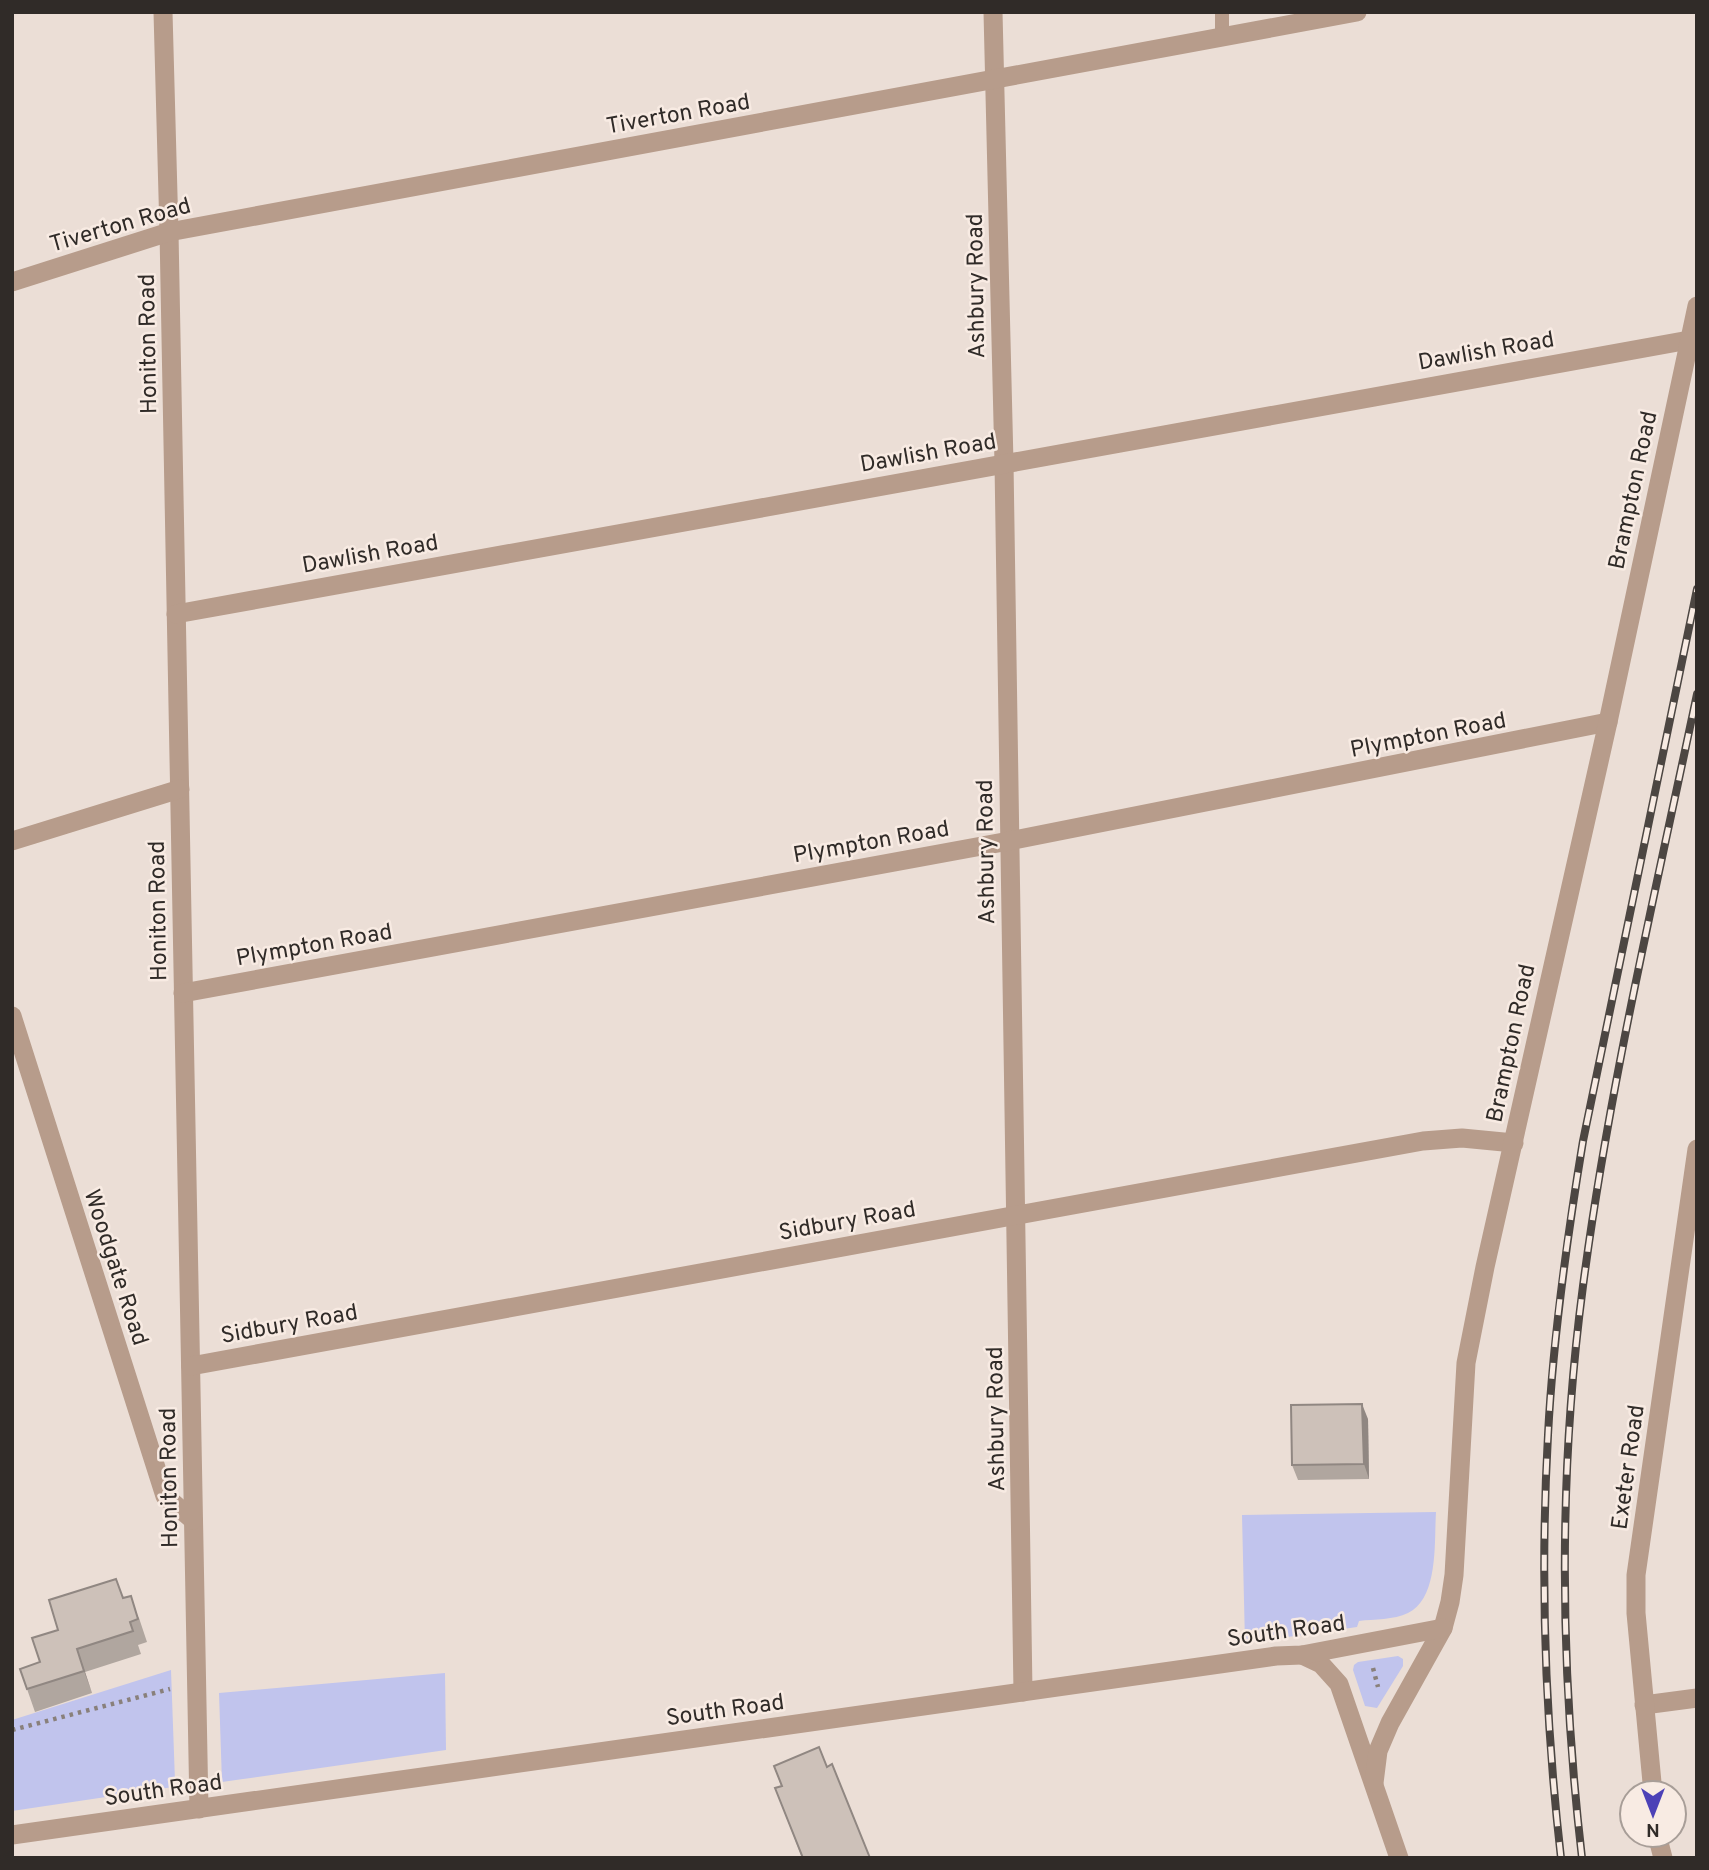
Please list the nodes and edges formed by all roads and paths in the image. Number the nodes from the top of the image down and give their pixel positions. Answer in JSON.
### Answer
{"nodes":[{"id":1,"x":163,"y":12,"type":"edge"},
{"id":2,"x":993,"y":12,"type":"edge"},
{"id":3,"x":1222,"y":12,"type":"edge"},
{"id":4,"x":1357,"y":12,"type":"edge"},
{"id":5,"x":1223,"y":37,"type":"junction"},
{"id":6,"x":994,"y":79,"type":"junction"},
{"id":7,"x":169,"y":232,"type":"junction"},
{"id":8,"x":12,"y":282,"type":"edge"},
{"id":9,"x":1697,"y":306,"type":"edge"},
{"id":10,"x":1689,"y":340,"type":"junction"},
{"id":11,"x":1004,"y":463,"type":"junction"},
{"id":12,"x":176,"y":614,"type":"junction"},
{"id":13,"x":1608,"y":722,"type":"junction"},
{"id":14,"x":180,"y":789,"type":"junction"},
{"id":15,"x":12,"y":841,"type":"edge"},
{"id":16,"x":1010,"y":841,"type":"junction"},
{"id":17,"x":183,"y":993,"type":"junction"},
{"id":18,"x":12,"y":1016,"type":"edge"},
{"id":19,"x":1514,"y":1143,"type":"junction"},
{"id":20,"x":1697,"y":1149,"type":"edge"},
{"id":21,"x":1016,"y":1214,"type":"junction"},
{"id":22,"x":191,"y":1366,"type":"junction"},
{"id":23,"x":193,"y":1520,"type":"junction"},
{"id":24,"x":1443,"y":1628,"type":"junction"},
{"id":25,"x":1302,"y":1655,"type":"junction"},
{"id":26,"x":1370,"y":1660,"type":"dead end"},
{"id":27,"x":177,"y":1687,"type":"dead end"},
{"id":28,"x":1023,"y":1692,"type":"junction"},
{"id":29,"x":1381,"y":1698,"type":"dead end"},
{"id":30,"x":1697,"y":1698,"type":"edge"},
{"id":31,"x":1644,"y":1705,"type":"junction"},
{"id":32,"x":12,"y":1730,"type":"edge"},
{"id":33,"x":1652,"y":1779,"type":"edge"},
{"id":34,"x":1374,"y":1783,"type":"junction"},
{"id":35,"x":199,"y":1809,"type":"junction"},
{"id":36,"x":12,"y":1835,"type":"edge"},
{"id":37,"x":1399,"y":1858,"type":"edge"}],
"edges":[{"from":1,"to":7,"type":"street","name":"Honiton Road"},
{"from":2,"to":6,"type":"street","name":"Ashbury Road"},
{"from":3,"to":5,"type":"lane"},
{"from":4,"to":5,"type":"street","name":"Tiverton Road"},
{"from":5,"to":6,"type":"street","name":"Tiverton Road"},
{"from":6,"to":7,"type":"street","name":"Tiverton Road"},
{"from":6,"to":11,"type":"street","name":"Ashbury Road"},
{"from":7,"to":8,"type":"street","name":"Tiverton Road"},
{"from":7,"to":12,"type":"street","name":"Honiton Road"},
{"from":9,"to":10,"type":"street","name":"Brampton Road"},
{"from":10,"to":11,"type":"street","name":"Dawlish Road"},
{"from":10,"to":13,"type":"street","name":"Brampton Road"},
{"from":11,"to":12,"type":"street","name":"Dawlish Road"},
{"from":11,"to":16,"type":"street","name":"Ashbury Road"},
{"from":12,"to":14,"type":"street","name":"Honiton Road"},
{"from":13,"to":16,"type":"street","name":"Plympton Road"},
{"from":13,"to":19,"type":"street","name":"Brampton Road"},
{"from":14,"to":15,"type":"street"},
{"from":14,"to":17,"type":"street","name":"Honiton Road"},
{"from":16,"to":17,"type":"street","name":"Plympton Road"},
{"from":16,"to":21,"type":"street","name":"Ashbury Road"},
{"from":17,"to":22,"type":"street","name":"Honiton Road"},
{"from":18,"to":23,"type":"street","name":"Woodgate Road"},
{"from":19,"to":21,"type":"street","name":"Sidbury Road"},
{"from":19,"to":24,"type":"street","name":"Brampton Road"},
{"from":20,"to":31,"type":"street","name":"Exeter Road"},
{"from":21,"to":22,"type":"street","name":"Sidbury Road"},
{"from":21,"to":28,"type":"street","name":"Ashbury Road"},
{"from":22,"to":23,"type":"street","name":"Honiton Road"},
{"from":23,"to":35,"type":"street","name":"Honiton Road"},
{"from":24,"to":25,"type":"street","name":"South Road"},
{"from":24,"to":34,"type":"street","name":"Brampton Road"},
{"from":25,"to":28,"type":"street","name":"South Road"},
{"from":25,"to":34,"type":"street"},
{"from":26,"to":29,"type":"path"},
{"from":27,"to":32,"type":"path"},
{"from":28,"to":35,"type":"street","name":"South Road"},
{"from":30,"to":31,"type":"street"},
{"from":31,"to":33,"type":"street","name":"Exeter Road"},
{"from":34,"to":37,"type":"street"},
{"from":35,"to":36,"type":"street","name":"South Road"}]}
